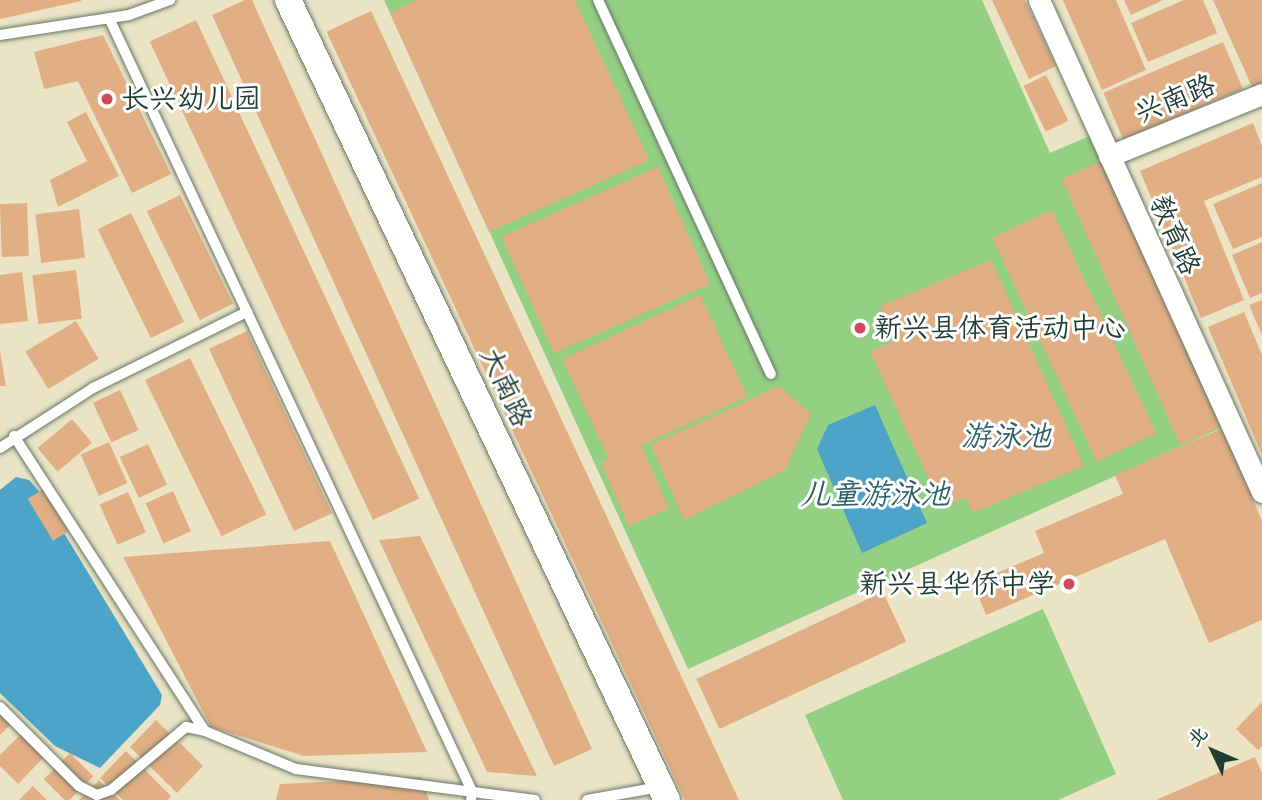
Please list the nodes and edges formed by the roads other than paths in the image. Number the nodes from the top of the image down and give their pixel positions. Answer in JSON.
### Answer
{"nodes":[{"id":1,"x":170,"y":0,"type":"edge"},
{"id":2,"x":288,"y":0,"type":"edge"},
{"id":3,"x":598,"y":0,"type":"edge"},
{"id":4,"x":1039,"y":0,"type":"edge"},
{"id":5,"x":109,"y":18,"type":"junction"},
{"id":6,"x":0,"y":35,"type":"edge"},
{"id":7,"x":1262,"y":94,"type":"edge"},
{"id":8,"x":1109,"y":156,"type":"junction"},
{"id":9,"x":247,"y":312,"type":"junction"},
{"id":10,"x":771,"y":374,"type":"dead end"},
{"id":11,"x":14,"y":436,"type":"junction"},
{"id":12,"x":0,"y":448,"type":"edge"},
{"id":13,"x":1262,"y":492,"type":"edge"},
{"id":14,"x":0,"y":707,"type":"edge"},
{"id":15,"x":205,"y":731,"type":"junction"},
{"id":16,"x":664,"y":793,"type":"edge"},
{"id":17,"x":472,"y":795,"type":"edge"},
{"id":18,"x":535,"y":800,"type":"edge"},
{"id":19,"x":587,"y":800,"type":"edge"}],
"edges":[{"from":1,"to":5,"type":"lane"},
{"from":2,"to":16,"type":"street","name":"大南路"},
{"from":3,"to":10,"type":"lane"},
{"from":4,"to":8,"type":"street","name":"教育路"},
{"from":5,"to":6,"type":"lane"},
{"from":5,"to":9,"type":"lane"},
{"from":7,"to":8,"type":"street","name":"兴南路"},
{"from":8,"to":13,"type":"street","name":"教育路"},
{"from":9,"to":11,"type":"lane"},
{"from":9,"to":17,"type":"lane"},
{"from":11,"to":12,"type":"lane"},
{"from":11,"to":15,"type":"lane"},
{"from":14,"to":15,"type":"lane"},
{"from":15,"to":17,"type":"lane"},
{"from":16,"to":19,"type":"lane"},
{"from":17,"to":18,"type":"lane"}]}
